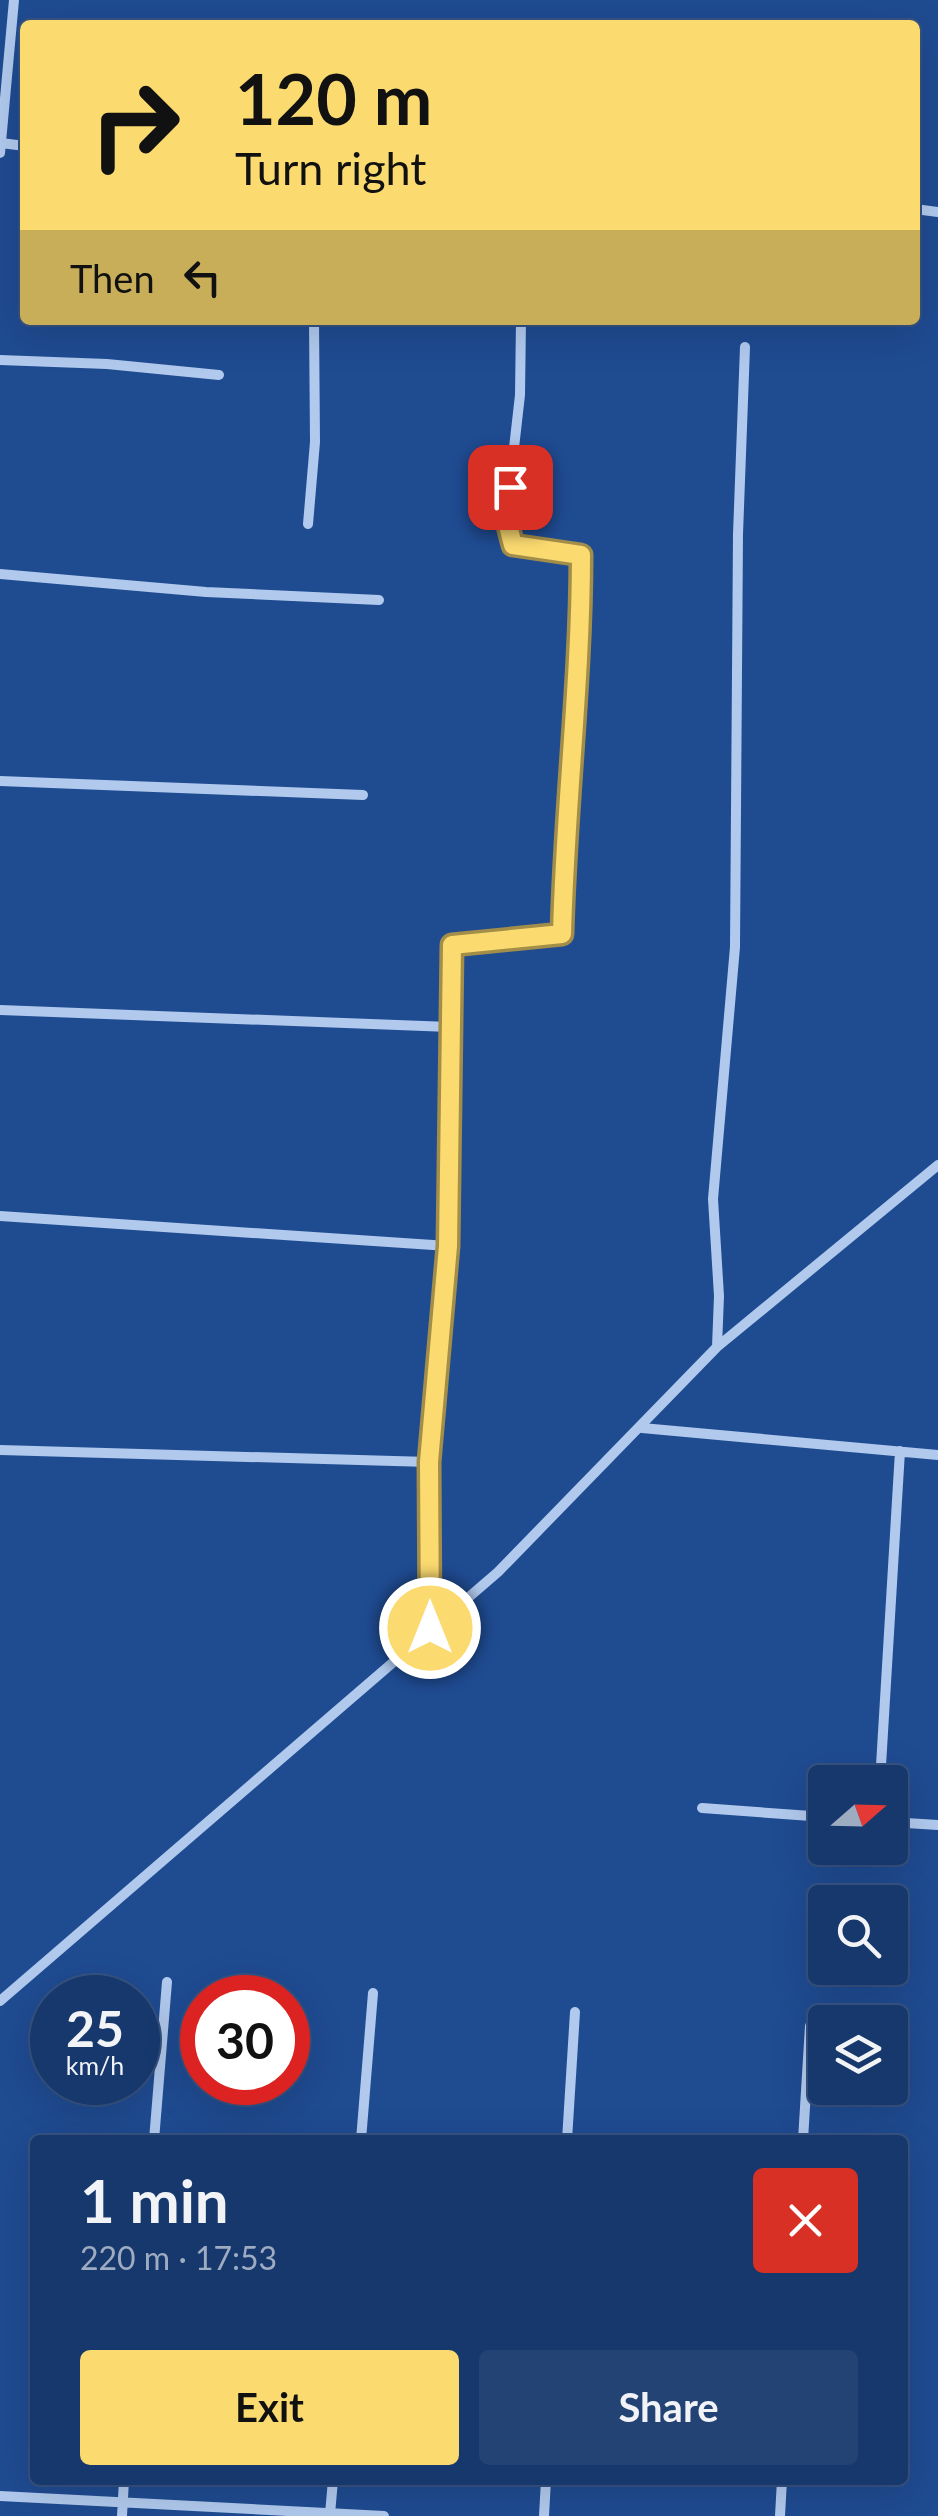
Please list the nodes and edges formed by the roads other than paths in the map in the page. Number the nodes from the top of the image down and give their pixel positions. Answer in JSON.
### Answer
{"nodes":[{"id":1,"x":14,"y":0,"type":"edge"},
{"id":2,"x":1,"y":143,"type":"edge"},
{"id":3,"x":0,"y":153,"type":"edge"},
{"id":4,"x":314,"y":325,"type":"edge"},
{"id":5,"x":522,"y":325,"type":"edge"},
{"id":6,"x":745,"y":347,"type":"dead end"},
{"id":7,"x":0,"y":360,"type":"edge"},
{"id":8,"x":219,"y":375,"type":"dead end"},
{"id":9,"x":308,"y":524,"type":"dead end"},
{"id":10,"x":0,"y":574,"type":"edge"},
{"id":11,"x":379,"y":600,"type":"dead end"},
{"id":12,"x":0,"y":782,"type":"edge"},
{"id":13,"x":363,"y":795,"type":"dead end"},
{"id":14,"x":0,"y":1010,"type":"edge"},
{"id":15,"x":450,"y":1027,"type":"junction"},
{"id":16,"x":938,"y":1165,"type":"edge"},
{"id":17,"x":0,"y":1216,"type":"edge"},
{"id":18,"x":448,"y":1246,"type":"junction"},
{"id":19,"x":717,"y":1347,"type":"junction"},
{"id":20,"x":642,"y":1428,"type":"junction"},
{"id":21,"x":0,"y":1450,"type":"edge"},
{"id":22,"x":900,"y":1451,"type":"junction"},
{"id":23,"x":938,"y":1455,"type":"edge"},
{"id":24,"x":429,"y":1462,"type":"junction"},
{"id":25,"x":430,"y":1628,"type":"junction"},
{"id":26,"x":881,"y":1765,"type":"edge"},
{"id":27,"x":702,"y":1808,"type":"dead end"},
{"id":28,"x":808,"y":1816,"type":"edge"},
{"id":29,"x":908,"y":1823,"type":"edge"},
{"id":30,"x":938,"y":1825,"type":"edge"},
{"id":31,"x":168,"y":1982,"type":"dead end"},
{"id":32,"x":373,"y":1993,"type":"dead end"},
{"id":33,"x":0,"y":2001,"type":"edge"},
{"id":34,"x":574,"y":2012,"type":"dead end"},
{"id":35,"x":808,"y":2059,"type":"edge"},
{"id":36,"x":154,"y":2135,"type":"edge"},
{"id":37,"x":361,"y":2135,"type":"edge"},
{"id":38,"x":567,"y":2135,"type":"edge"},
{"id":39,"x":803,"y":2135,"type":"edge"},
{"id":40,"x":124,"y":2485,"type":"edge"},
{"id":41,"x":333,"y":2485,"type":"edge"},
{"id":42,"x":546,"y":2485,"type":"edge"},
{"id":43,"x":782,"y":2485,"type":"edge"},
{"id":44,"x":0,"y":2496,"type":"edge"},
{"id":45,"x":122,"y":2502,"type":"junction"},
{"id":46,"x":330,"y":2514,"type":"edge"},
{"id":47,"x":122,"y":2516,"type":"edge"},
{"id":48,"x":384,"y":2516,"type":"edge"},
{"id":49,"x":544,"y":2516,"type":"edge"},
{"id":50,"x":780,"y":2516,"type":"edge"}],
"edges":[{"from":1,"to":2,"type":"street"},
{"from":2,"to":3,"type":"street"},
{"from":4,"to":9,"type":"street"},
{"from":5,"to":15,"type":"street"},
{"from":6,"to":19,"type":"street"},
{"from":7,"to":8,"type":"street"},
{"from":10,"to":11,"type":"street"},
{"from":12,"to":13,"type":"street"},
{"from":14,"to":15,"type":"street"},
{"from":15,"to":18,"type":"street"},
{"from":16,"to":19,"type":"street"},
{"from":17,"to":18,"type":"street"},
{"from":18,"to":24,"type":"street"},
{"from":19,"to":20,"type":"street"},
{"from":20,"to":22,"type":"street"},
{"from":20,"to":25,"type":"street"},
{"from":21,"to":24,"type":"street"},
{"from":22,"to":23,"type":"street"},
{"from":22,"to":26,"type":"street"},
{"from":24,"to":25,"type":"street"},
{"from":25,"to":33,"type":"street"},
{"from":27,"to":28,"type":"street"},
{"from":29,"to":30,"type":"street"},
{"from":31,"to":36,"type":"street"},
{"from":32,"to":37,"type":"street"},
{"from":34,"to":38,"type":"street"},
{"from":35,"to":39,"type":"street"},
{"from":40,"to":45,"type":"street"},
{"from":41,"to":46,"type":"street"},
{"from":42,"to":49,"type":"street"},
{"from":43,"to":50,"type":"street"},
{"from":44,"to":45,"type":"street"},
{"from":45,"to":46,"type":"street"},
{"from":45,"to":47,"type":"street"},
{"from":46,"to":48,"type":"street"}]}
